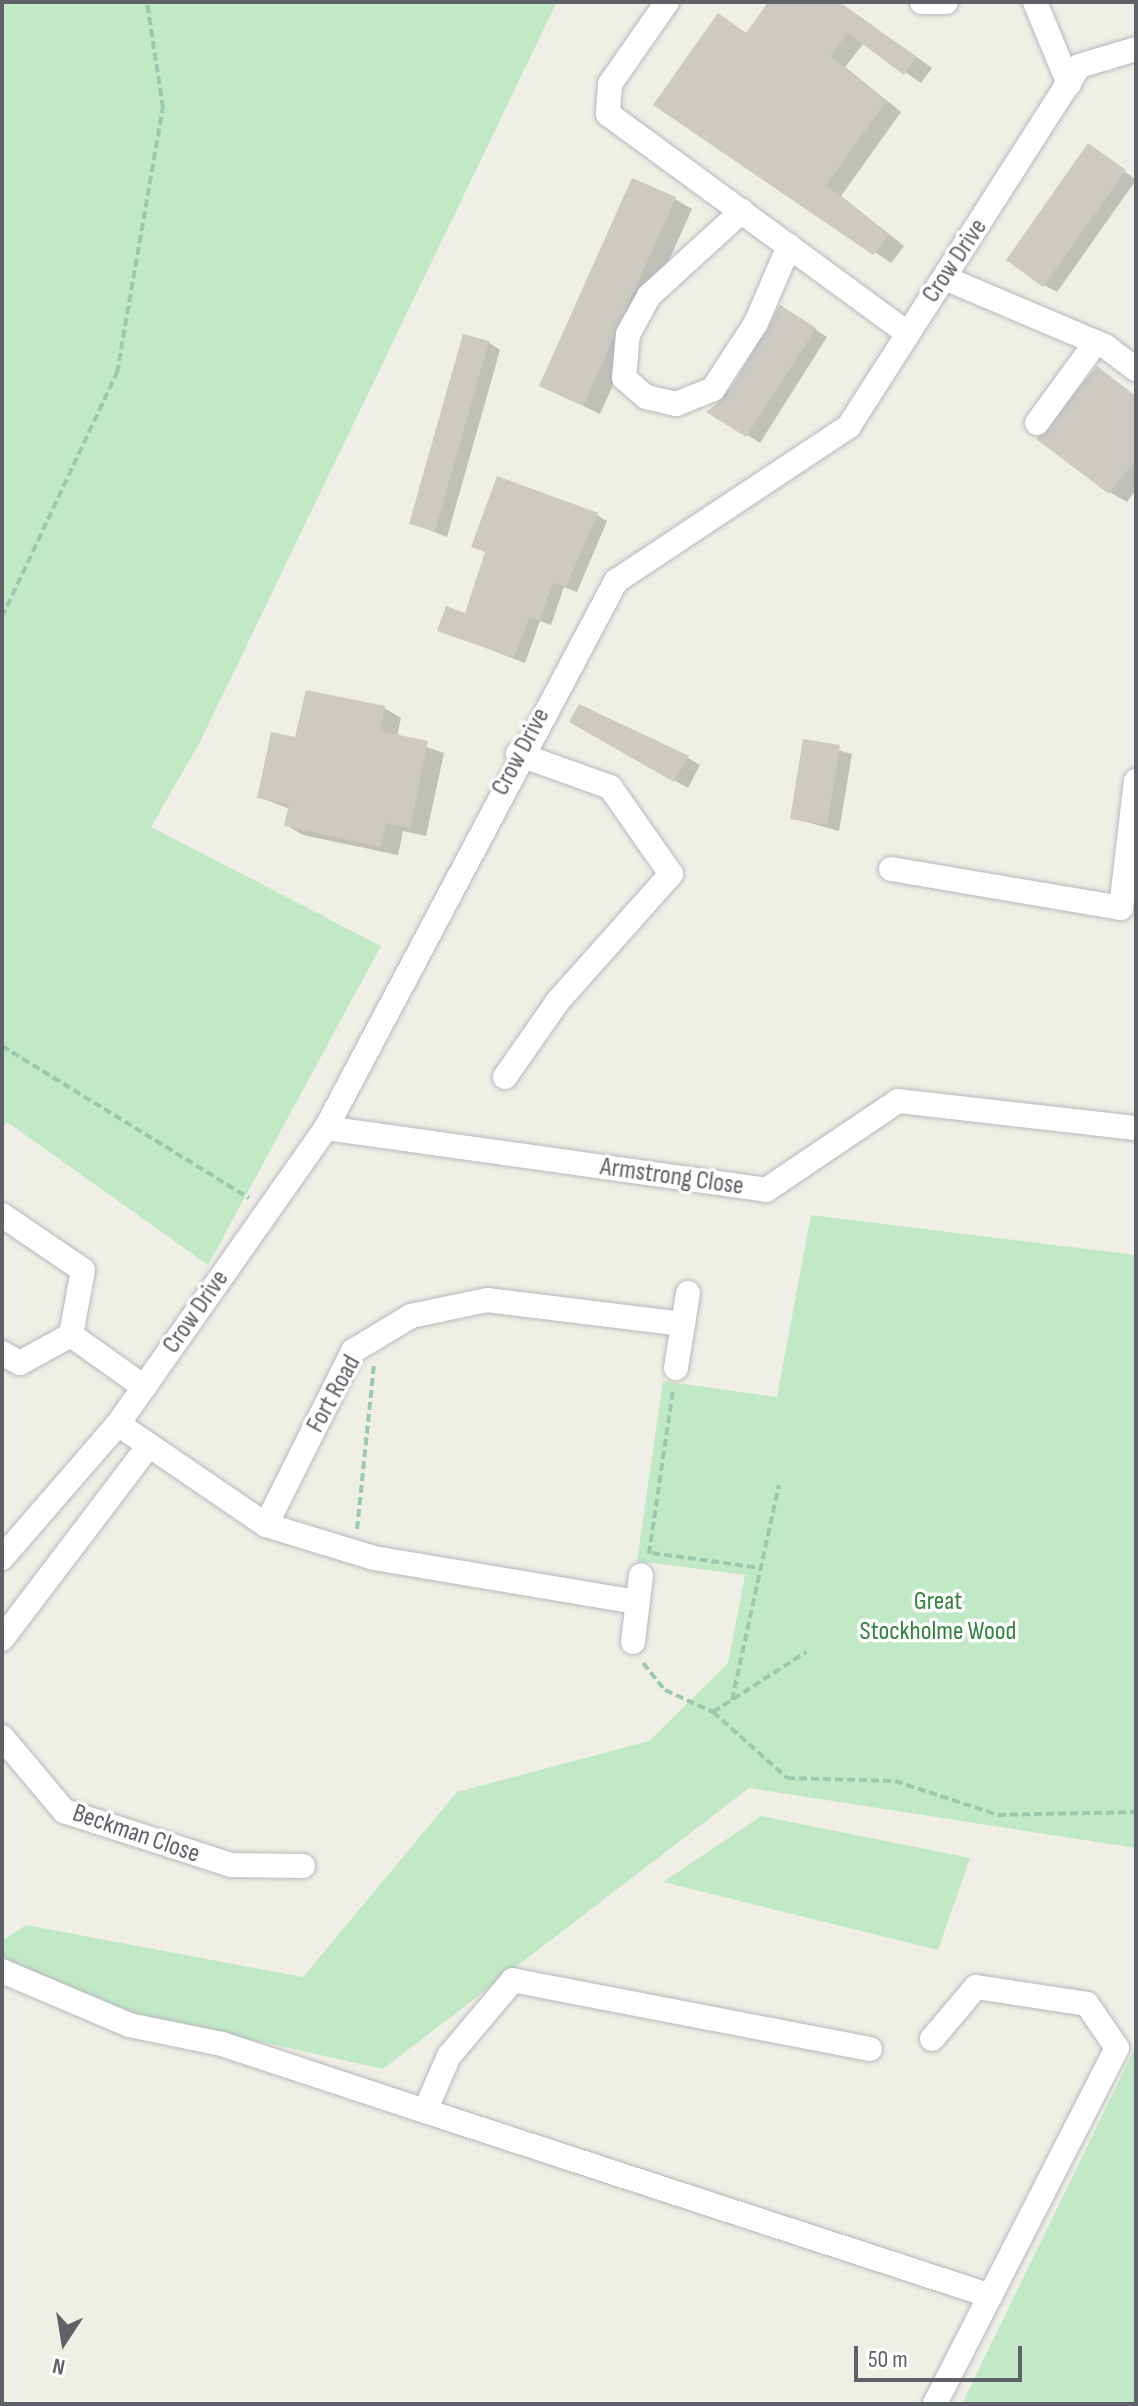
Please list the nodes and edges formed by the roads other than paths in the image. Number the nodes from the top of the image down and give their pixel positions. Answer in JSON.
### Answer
{"nodes":[{"id":1,"x":667,"y":2,"type":"edge"},
{"id":2,"x":922,"y":2,"type":"edge"},
{"id":3,"x":946,"y":2,"type":"edge"},
{"id":4,"x":1035,"y":2,"type":"edge"},
{"id":5,"x":1134,"y":58,"type":"edge"},
{"id":6,"x":1069,"y":84,"type":"junction"},
{"id":7,"x":742,"y":211,"type":"junction"},
{"id":8,"x":789,"y":246,"type":"junction"},
{"id":9,"x":947,"y":279,"type":"junction"},
{"id":10,"x":905,"y":331,"type":"junction"},
{"id":11,"x":1096,"y":342,"type":"junction"},
{"id":12,"x":1136,"y":369,"type":"edge"},
{"id":13,"x":1037,"y":423,"type":"dead end"},
{"id":14,"x":518,"y":754,"type":"junction"},
{"id":15,"x":1136,"y":781,"type":"edge"},
{"id":16,"x":891,"y":869,"type":"dead end"},
{"id":17,"x":1128,"y":909,"type":"edge"},
{"id":18,"x":505,"y":1077,"type":"dead end"},
{"id":19,"x":326,"y":1128,"type":"junction"},
{"id":20,"x":1136,"y":1128,"type":"edge"},
{"id":21,"x":2,"y":1215,"type":"edge"},
{"id":22,"x":688,"y":1293,"type":"dead end"},
{"id":23,"x":683,"y":1324,"type":"junction"},
{"id":24,"x":71,"y":1335,"type":"junction"},
{"id":25,"x":2,"y":1353,"type":"edge"},
{"id":26,"x":676,"y":1368,"type":"road end"},
{"id":27,"x":144,"y":1387,"type":"junction"},
{"id":28,"x":118,"y":1424,"type":"junction"},
{"id":29,"x":149,"y":1445,"type":"junction"},
{"id":30,"x":266,"y":1525,"type":"junction"},
{"id":31,"x":2,"y":1558,"type":"edge"},
{"id":32,"x":645,"y":1564,"type":"road end"},
{"id":33,"x":637,"y":1602,"type":"junction"},
{"id":34,"x":2,"y":1639,"type":"edge"},
{"id":35,"x":633,"y":1642,"type":"road end"},
{"id":36,"x":2,"y":1737,"type":"edge"},
{"id":37,"x":303,"y":1866,"type":"dead end"},
{"id":38,"x":2,"y":1971,"type":"edge"},
{"id":39,"x":932,"y":2039,"type":"dead end"},
{"id":40,"x":870,"y":2049,"type":"dead end"},
{"id":41,"x":425,"y":2111,"type":"junction"},
{"id":42,"x":991,"y":2296,"type":"junction"},
{"id":43,"x":935,"y":2404,"type":"edge"}],
"edges":[{"from":1,"to":7,"type":"street"},
{"from":2,"to":3,"type":"street"},
{"from":4,"to":6,"type":"street"},
{"from":5,"to":6,"type":"street","name":"Crow Drive"},
{"from":6,"to":9,"type":"street","name":"Crow Drive"},
{"from":7,"to":8,"type":"street"},
{"from":7,"to":8,"type":"street"},
{"from":8,"to":10,"type":"street"},
{"from":9,"to":10,"type":"street","name":"Crow Drive"},
{"from":9,"to":11,"type":"street"},
{"from":10,"to":14,"type":"street","name":"Crow Drive"},
{"from":11,"to":12,"type":"street"},
{"from":11,"to":13,"type":"street"},
{"from":14,"to":18,"type":"street"},
{"from":14,"to":19,"type":"street","name":"Crow Drive"},
{"from":15,"to":17,"type":"street"},
{"from":16,"to":17,"type":"street"},
{"from":19,"to":20,"type":"street","name":"Armstrong Close"},
{"from":19,"to":27,"type":"street","name":"Crow Drive"},
{"from":21,"to":24,"type":"street"},
{"from":22,"to":23,"type":"street"},
{"from":23,"to":26,"type":"street"},
{"from":23,"to":30,"type":"street","name":"Fort Road"},
{"from":24,"to":25,"type":"street"},
{"from":24,"to":27,"type":"street"},
{"from":27,"to":28,"type":"street","name":"Crow Drive"},
{"from":28,"to":29,"type":"street"},
{"from":28,"to":31,"type":"street","name":"Crow Drive"},
{"from":29,"to":30,"type":"street"},
{"from":29,"to":34,"type":"street"},
{"from":30,"to":33,"type":"street"},
{"from":32,"to":33,"type":"street"},
{"from":33,"to":35,"type":"street"},
{"from":36,"to":37,"type":"street","name":"Beckman Close"},
{"from":38,"to":41,"type":"street"},
{"from":39,"to":42,"type":"street"},
{"from":40,"to":41,"type":"street"},
{"from":41,"to":42,"type":"street"},
{"from":42,"to":43,"type":"street"}]}
